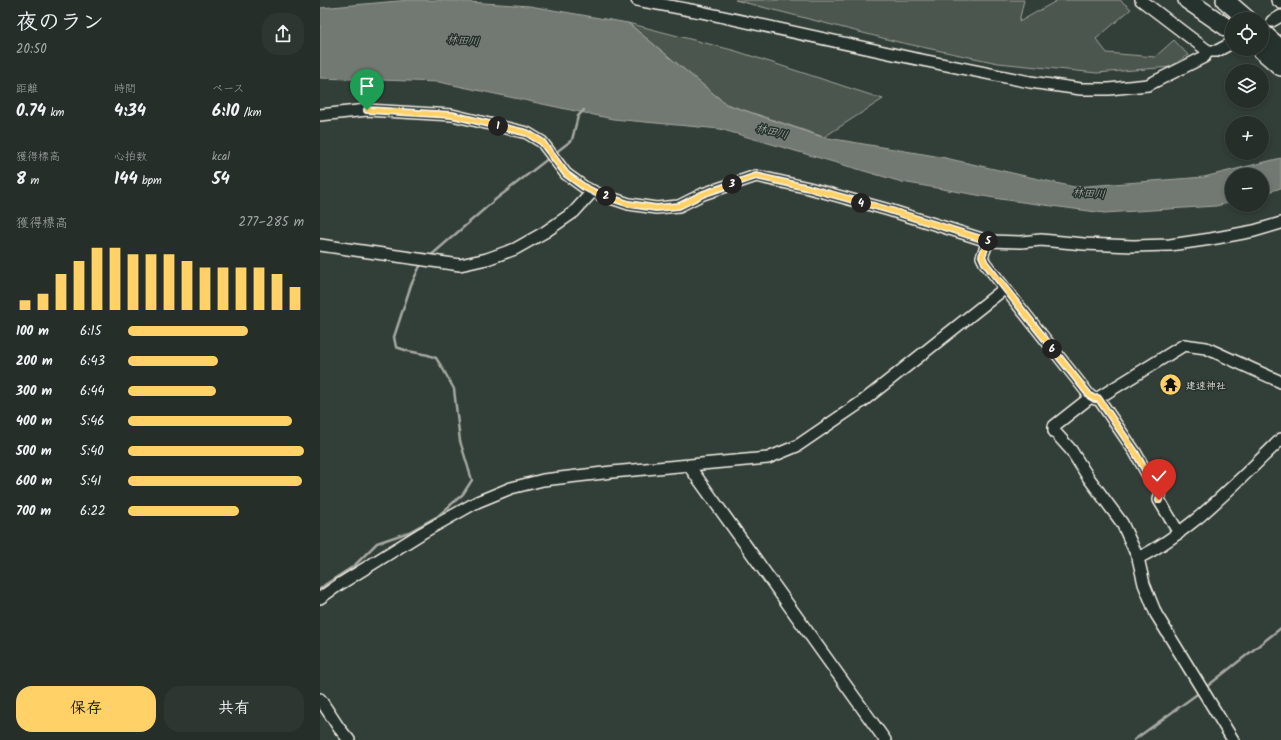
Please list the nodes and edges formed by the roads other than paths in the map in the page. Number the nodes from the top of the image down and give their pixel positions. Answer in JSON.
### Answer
{"nodes":[{"id":1,"x":637,"y":0,"type":"edge"},
{"id":2,"x":1141,"y":0,"type":"edge"},
{"id":3,"x":1187,"y":0,"type":"edge"},
{"id":4,"x":1200,"y":0,"type":"edge"},
{"id":5,"x":1225,"y":0,"type":"edge"},
{"id":6,"x":1277,"y":0,"type":"edge"},
{"id":7,"x":1281,"y":3,"type":"edge"},
{"id":8,"x":1232,"y":12,"type":"edge"},
{"id":9,"x":1235,"y":12,"type":"edge"},
{"id":10,"x":1272,"y":23,"type":"edge"},
{"id":11,"x":1225,"y":33,"type":"edge"},
{"id":12,"x":1225,"y":44,"type":"edge"},
{"id":13,"x":1270,"y":50,"type":"edge"},
{"id":14,"x":1208,"y":51,"type":"junction"},
{"id":15,"x":1281,"y":67,"type":"edge"},
{"id":16,"x":320,"y":115,"type":"edge"},
{"id":17,"x":593,"y":191,"type":"junction"},
{"id":18,"x":1281,"y":223,"type":"edge"},
{"id":19,"x":988,"y":241,"type":"junction"},
{"id":20,"x":320,"y":245,"type":"edge"},
{"id":21,"x":1004,"y":289,"type":"junction"},
{"id":22,"x":1281,"y":382,"type":"edge"},
{"id":23,"x":1094,"y":397,"type":"junction"},
{"id":24,"x":1281,"y":439,"type":"edge"},
{"id":25,"x":688,"y":466,"type":"junction"},
{"id":26,"x":1179,"y":533,"type":"junction"},
{"id":27,"x":1138,"y":558,"type":"junction"},
{"id":28,"x":320,"y":598,"type":"edge"},
{"id":29,"x":320,"y":699,"type":"edge"},
{"id":30,"x":349,"y":740,"type":"edge"},
{"id":31,"x":885,"y":740,"type":"edge"},
{"id":32,"x":1233,"y":740,"type":"edge"}],
"edges":[{"from":1,"to":14,"type":"street"},
{"from":2,"to":14,"type":"street"},
{"from":3,"to":11,"type":"highway"},
{"from":4,"to":8,"type":"highway"},
{"from":5,"to":9,"type":"highway"},
{"from":6,"to":7,"type":"street"},
{"from":10,"to":13,"type":"highway"},
{"from":12,"to":14,"type":"street"},
{"from":13,"to":15,"type":"highway"},
{"from":16,"to":17,"type":"street"},
{"from":17,"to":19,"type":"street"},
{"from":17,"to":20,"type":"street"},
{"from":18,"to":19,"type":"street"},
{"from":19,"to":21,"type":"street"},
{"from":21,"to":23,"type":"street"},
{"from":21,"to":25,"type":"street"},
{"from":22,"to":23,"type":"street"},
{"from":23,"to":26,"type":"street"},
{"from":23,"to":27,"type":"street"},
{"from":24,"to":26,"type":"street"},
{"from":25,"to":28,"type":"street"},
{"from":25,"to":31,"type":"street"},
{"from":26,"to":27,"type":"street"},
{"from":27,"to":32,"type":"street"},
{"from":29,"to":30,"type":"street"}]}
